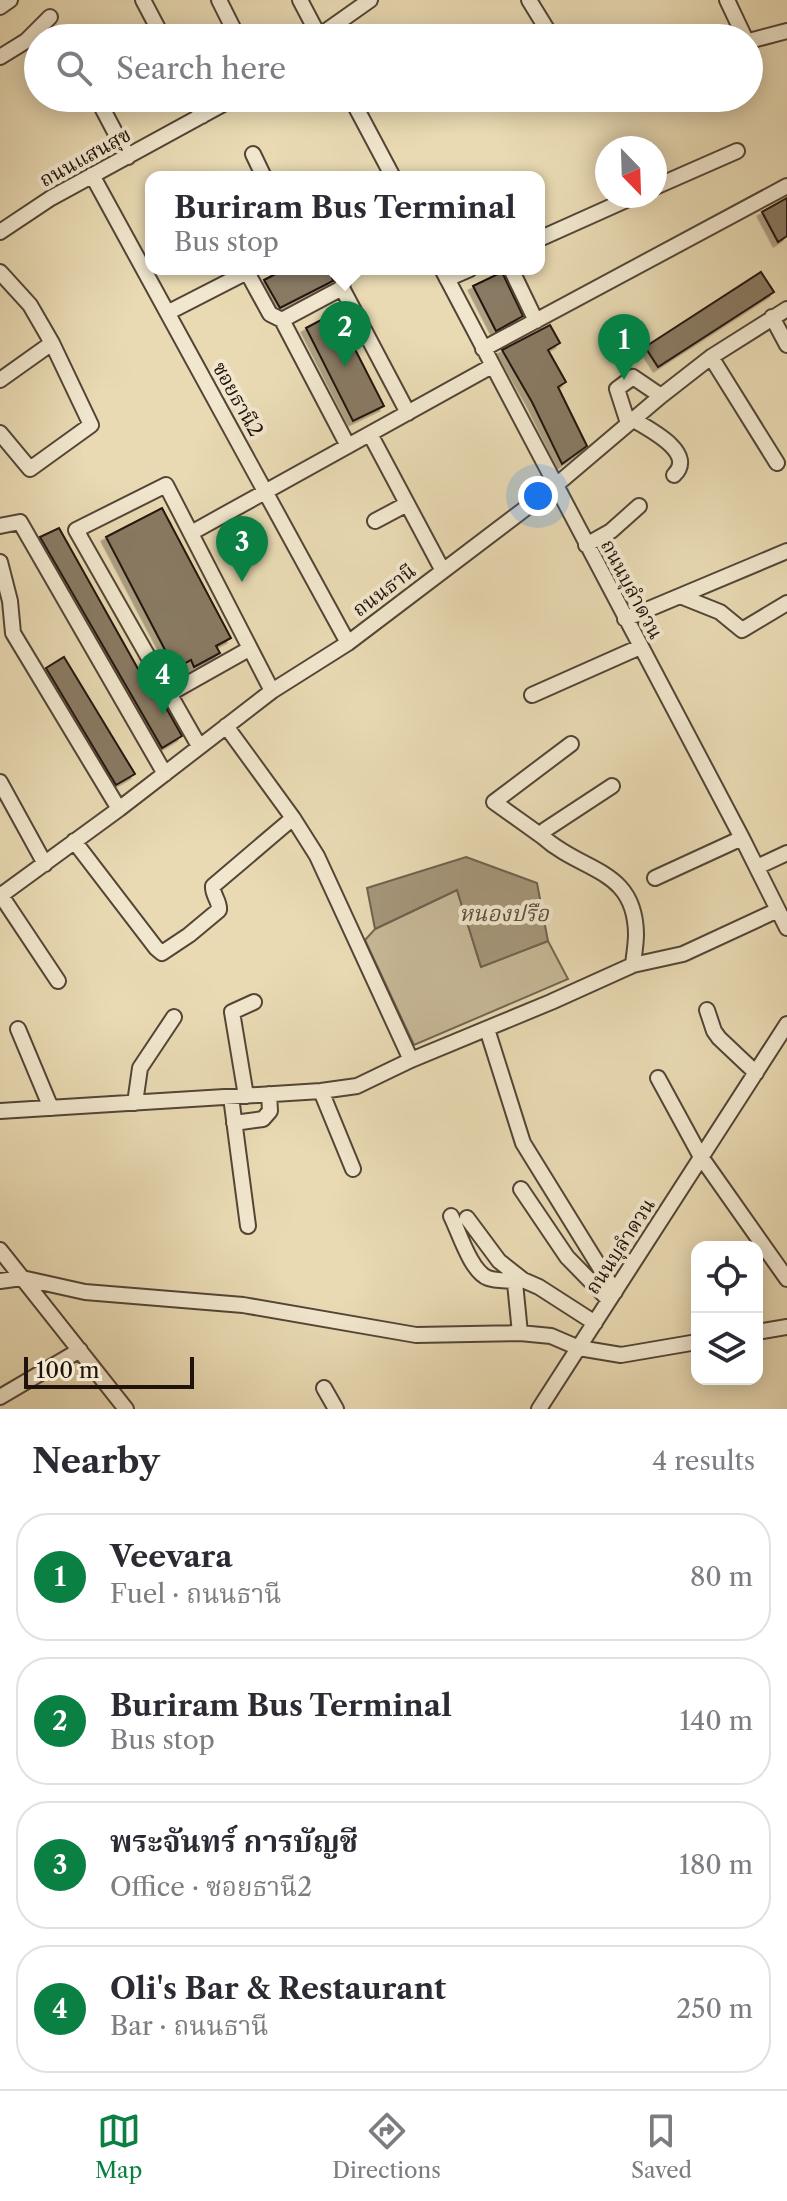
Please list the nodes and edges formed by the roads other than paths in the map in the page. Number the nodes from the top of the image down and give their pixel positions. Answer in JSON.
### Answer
{"nodes":[{"id":1,"x":10,"y":0,"type":"edge"},
{"id":2,"x":143,"y":0,"type":"edge"},
{"id":3,"x":219,"y":0,"type":"edge"},
{"id":4,"x":300,"y":0,"type":"edge"},
{"id":5,"x":370,"y":0,"type":"edge"},
{"id":6,"x":529,"y":0,"type":"edge"},
{"id":7,"x":727,"y":0,"type":"edge"},
{"id":8,"x":0,"y":7,"type":"edge"},
{"id":9,"x":50,"y":17,"type":"dead end"},
{"id":10,"x":43,"y":24,"type":"edge"},
{"id":11,"x":156,"y":24,"type":"edge"},
{"id":12,"x":231,"y":24,"type":"edge"},
{"id":13,"x":312,"y":24,"type":"edge"},
{"id":14,"x":337,"y":24,"type":"edge"},
{"id":15,"x":544,"y":24,"type":"edge"},
{"id":16,"x":739,"y":24,"type":"edge"},
{"id":17,"x":787,"y":31,"type":"edge"},
{"id":18,"x":763,"y":36,"type":"edge"},
{"id":19,"x":24,"y":42,"type":"edge"},
{"id":20,"x":0,"y":57,"type":"edge"},
{"id":21,"x":104,"y":112,"type":"edge"},
{"id":22,"x":200,"y":112,"type":"edge"},
{"id":23,"x":209,"y":112,"type":"edge"},
{"id":24,"x":358,"y":112,"type":"edge"},
{"id":25,"x":202,"y":116,"type":"junction"},
{"id":26,"x":737,"y":151,"type":"dead end"},
{"id":27,"x":253,"y":154,"type":"dead end"},
{"id":28,"x":128,"y":157,"type":"junction"},
{"id":29,"x":261,"y":171,"type":"edge"},
{"id":30,"x":390,"y":171,"type":"edge"},
{"id":31,"x":92,"y":175,"type":"junction"},
{"id":32,"x":667,"y":182,"type":"edge"},
{"id":33,"x":787,"y":186,"type":"edge"},
{"id":34,"x":608,"y":208,"type":"edge"},
{"id":35,"x":0,"y":232,"type":"edge"},
{"id":36,"x":545,"y":236,"type":"edge"},
{"id":37,"x":145,"y":269,"type":"edge"},
{"id":38,"x":0,"y":272,"type":"edge"},
{"id":39,"x":148,"y":275,"type":"edge"},
{"id":40,"x":240,"y":275,"type":"edge"},
{"id":41,"x":252,"y":275,"type":"edge"},
{"id":42,"x":343,"y":275,"type":"edge"},
{"id":43,"x":445,"y":275,"type":"edge"},
{"id":44,"x":514,"y":275,"type":"edge"},
{"id":45,"x":342,"y":288,"type":"junction"},
{"id":46,"x":787,"y":309,"type":"edge"},
{"id":47,"x":169,"y":312,"type":"junction"},
{"id":48,"x":772,"y":317,"type":"junction"},
{"id":49,"x":282,"y":320,"type":"junction"},
{"id":50,"x":536,"y":321,"type":"junction"},
{"id":51,"x":52,"y":343,"type":"junction"},
{"id":52,"x":787,"y":345,"type":"edge"},
{"id":53,"x":483,"y":349,"type":"junction"},
{"id":54,"x":711,"y":357,"type":"junction"},
{"id":55,"x":492,"y":366,"type":"junction"},
{"id":56,"x":0,"y":380,"type":"edge"},
{"id":57,"x":661,"y":396,"type":"junction"},
{"id":58,"x":408,"y":413,"type":"junction"},
{"id":59,"x":630,"y":421,"type":"junction"},
{"id":60,"x":0,"y":433,"type":"edge"},
{"id":61,"x":370,"y":434,"type":"junction"},
{"id":62,"x":348,"y":446,"type":"junction"},
{"id":63,"x":777,"y":463,"type":"dead end"},
{"id":64,"x":674,"y":475,"type":"dead end"},
{"id":65,"x":555,"y":486,"type":"junction"},
{"id":66,"x":266,"y":491,"type":"junction"},
{"id":67,"x":407,"y":504,"type":"junction"},
{"id":68,"x":639,"y":506,"type":"dead end"},
{"id":69,"x":375,"y":521,"type":"dead end"},
{"id":70,"x":0,"y":526,"type":"edge"},
{"id":71,"x":191,"y":533,"type":"junction"},
{"id":72,"x":586,"y":545,"type":"junction"},
{"id":73,"x":787,"y":551,"type":"edge"},
{"id":74,"x":0,"y":562,"type":"edge"},
{"id":75,"x":443,"y":571,"type":"junction"},
{"id":76,"x":680,"y":596,"type":"junction"},
{"id":77,"x":787,"y":603,"type":"edge"},
{"id":78,"x":625,"y":619,"type":"junction"},
{"id":79,"x":348,"y":643,"type":"junction"},
{"id":80,"x":640,"y":647,"type":"junction"},
{"id":81,"x":249,"y":649,"type":"junction"},
{"id":82,"x":272,"y":691,"type":"junction"},
{"id":83,"x":169,"y":694,"type":"junction"},
{"id":84,"x":532,"y":695,"type":"dead end"},
{"id":85,"x":226,"y":726,"type":"junction"},
{"id":86,"x":571,"y":744,"type":"dead end"},
{"id":87,"x":199,"y":746,"type":"junction"},
{"id":88,"x":165,"y":774,"type":"junction"},
{"id":89,"x":0,"y":782,"type":"edge"},
{"id":90,"x":612,"y":786,"type":"dead end"},
{"id":91,"x":119,"y":809,"type":"junction"},
{"id":92,"x":293,"y":818,"type":"junction"},
{"id":93,"x":543,"y":837,"type":"junction"},
{"id":94,"x":742,"y":838,"type":"junction"},
{"id":95,"x":74,"y":841,"type":"junction"},
{"id":96,"x":787,"y":853,"type":"edge"},
{"id":97,"x":45,"y":864,"type":"junction"},
{"id":98,"x":757,"y":867,"type":"junction"},
{"id":99,"x":655,"y":878,"type":"dead end"},
{"id":100,"x":0,"y":895,"type":"edge"},
{"id":101,"x":778,"y":910,"type":"junction"},
{"id":102,"x":787,"y":928,"type":"edge"},
{"id":103,"x":633,"y":965,"type":"junction"},
{"id":104,"x":58,"y":981,"type":"dead end"},
{"id":105,"x":254,"y":1002,"type":"dead end"},
{"id":106,"x":707,"y":1010,"type":"dead end"},
{"id":107,"x":174,"y":1017,"type":"dead end"},
{"id":108,"x":787,"y":1024,"type":"edge"},
{"id":109,"x":18,"y":1029,"type":"dead end"},
{"id":110,"x":487,"y":1029,"type":"junction"},
{"id":111,"x":411,"y":1060,"type":"junction"},
{"id":112,"x":756,"y":1073,"type":"junction"},
{"id":113,"x":658,"y":1078,"type":"dead end"},
{"id":114,"x":321,"y":1091,"type":"junction"},
{"id":115,"x":269,"y":1094,"type":"junction"},
{"id":116,"x":239,"y":1096,"type":"junction"},
{"id":117,"x":135,"y":1103,"type":"junction"},
{"id":118,"x":51,"y":1108,"type":"junction"},
{"id":119,"x":0,"y":1111,"type":"edge"},
{"id":120,"x":234,"y":1123,"type":"junction"},
{"id":121,"x":701,"y":1157,"type":"junction"},
{"id":122,"x":353,"y":1169,"type":"dead end"},
{"id":123,"x":521,"y":1189,"type":"dead end"},
{"id":124,"x":451,"y":1216,"type":"dead end"},
{"id":125,"x":467,"y":1218,"type":"dead end"},
{"id":126,"x":248,"y":1226,"type":"dead end"},
{"id":127,"x":0,"y":1250,"type":"edge"},
{"id":128,"x":514,"y":1277,"type":"junction"},
{"id":129,"x":22,"y":1278,"type":"junction"},
{"id":130,"x":787,"y":1279,"type":"edge"},
{"id":131,"x":0,"y":1281,"type":"edge"},
{"id":132,"x":612,"y":1296,"type":"junction"},
{"id":133,"x":595,"y":1323,"type":"junction"},
{"id":134,"x":787,"y":1327,"type":"edge"},
{"id":135,"x":763,"y":1331,"type":"edge"},
{"id":136,"x":520,"y":1333,"type":"junction"},
{"id":137,"x":691,"y":1343,"type":"edge"},
{"id":138,"x":579,"y":1348,"type":"junction"},
{"id":139,"x":80,"y":1350,"type":"junction"},
{"id":140,"x":324,"y":1388,"type":"dead end"},
{"id":141,"x":0,"y":1397,"type":"edge"},
{"id":142,"x":126,"y":1409,"type":"edge"},
{"id":143,"x":336,"y":1409,"type":"edge"},
{"id":144,"x":539,"y":1409,"type":"edge"}],
"edges":[{"from":1,"to":8,"type":"street"},
{"from":2,"to":11,"type":"street"},
{"from":3,"to":12,"type":"street"},
{"from":4,"to":13,"type":"street"},
{"from":5,"to":14,"type":"street"},
{"from":6,"to":15,"type":"street"},
{"from":7,"to":16,"type":"street"},
{"from":9,"to":10,"type":"street"},
{"from":17,"to":18,"type":"street"},
{"from":19,"to":20,"type":"street"},
{"from":21,"to":28,"type":"street"},
{"from":22,"to":25,"type":"street"},
{"from":23,"to":25,"type":"street","name":"ถนนแสนสุข"},
{"from":24,"to":30,"type":"street"},
{"from":25,"to":28,"type":"street","name":"ถนนแสนสุข"},
{"from":26,"to":32,"type":"street"},
{"from":27,"to":29,"type":"street"},
{"from":28,"to":31,"type":"street","name":"ถนนแสนสุข"},
{"from":31,"to":35,"type":"street","name":"ถนนแสนสุข"},
{"from":31,"to":37,"type":"street","name":"ซอยธานี2"},
{"from":33,"to":50,"type":"street"},
{"from":34,"to":36,"type":"street"},
{"from":38,"to":51,"type":"street"},
{"from":39,"to":47,"type":"street","name":"ซอยธานี2"},
{"from":40,"to":47,"type":"street"},
{"from":41,"to":49,"type":"street"},
{"from":42,"to":45,"type":"street"},
{"from":43,"to":53,"type":"street","name":"ถนนบุลำดวน"},
{"from":44,"to":50,"type":"street"},
{"from":45,"to":49,"type":"street"},
{"from":45,"to":58,"type":"street"},
{"from":46,"to":48,"type":"street","name":"ถนนธานี"},
{"from":47,"to":66,"type":"street","name":"ซอยธานี2"},
{"from":48,"to":52,"type":"street"},
{"from":48,"to":54,"type":"street","name":"ถนนธานี"},
{"from":49,"to":62,"type":"street"},
{"from":50,"to":53,"type":"street"},
{"from":51,"to":56,"type":"street"},
{"from":51,"to":60,"type":"street"},
{"from":53,"to":55,"type":"street","name":"ถนนบุลำดวน"},
{"from":54,"to":57,"type":"street","name":"ถนนธานี"},
{"from":54,"to":63,"type":"street"},
{"from":55,"to":58,"type":"street"},
{"from":55,"to":65,"type":"street","name":"ถนนบุลำดวน"},
{"from":57,"to":59,"type":"street","name":"ถนนธานี"},
{"from":57,"to":59,"type":"street"},
{"from":58,"to":61,"type":"street"},
{"from":59,"to":64,"type":"street"},
{"from":59,"to":65,"type":"street","name":"ถนนธานี"},
{"from":61,"to":62,"type":"street"},
{"from":61,"to":67,"type":"street"},
{"from":62,"to":66,"type":"street"},
{"from":65,"to":72,"type":"street","name":"ถนนบุลำดวน"},
{"from":65,"to":75,"type":"street","name":"ถนนธานี"},
{"from":66,"to":71,"type":"street"},
{"from":66,"to":79,"type":"street","name":"ซอยธานี2"},
{"from":67,"to":69,"type":"street"},
{"from":67,"to":75,"type":"street"},
{"from":68,"to":72,"type":"street"},
{"from":70,"to":88,"type":"street"},
{"from":71,"to":81,"type":"street"},
{"from":71,"to":83,"type":"street"},
{"from":72,"to":78,"type":"street","name":"ถนนบุลำดวน"},
{"from":73,"to":76,"type":"street"},
{"from":74,"to":91,"type":"street"},
{"from":75,"to":79,"type":"street","name":"ถนนธานี"},
{"from":76,"to":77,"type":"street"},
{"from":76,"to":78,"type":"street"},
{"from":78,"to":80,"type":"street","name":"ถนนบุลำดวน"},
{"from":79,"to":82,"type":"street","name":"ถนนธานี"},
{"from":80,"to":84,"type":"street"},
{"from":80,"to":94,"type":"street","name":"ถนนบุลำดวน"},
{"from":81,"to":82,"type":"street"},
{"from":81,"to":83,"type":"street"},
{"from":82,"to":85,"type":"street","name":"ถนนธานี"},
{"from":83,"to":87,"type":"street"},
{"from":85,"to":87,"type":"street","name":"ถนนธานี"},
{"from":85,"to":92,"type":"street"},
{"from":86,"to":93,"type":"street"},
{"from":87,"to":88,"type":"street","name":"ถนนธานี"},
{"from":88,"to":91,"type":"street","name":"ถนนธานี"},
{"from":89,"to":97,"type":"street"},
{"from":90,"to":93,"type":"street"},
{"from":91,"to":95,"type":"street","name":"ถนนธานี"},
{"from":92,"to":95,"type":"street"},
{"from":92,"to":111,"type":"street"},
{"from":93,"to":103,"type":"street"},
{"from":94,"to":98,"type":"street","name":"ถนนบุลำดวน"},
{"from":94,"to":99,"type":"street"},
{"from":95,"to":97,"type":"street","name":"ถนนธานี"},
{"from":96,"to":98,"type":"street"},
{"from":97,"to":100,"type":"street","name":"ถนนธานี"},
{"from":98,"to":101,"type":"street","name":"ถนนบุลำดวน"},
{"from":100,"to":104,"type":"street"},
{"from":101,"to":102,"type":"street","name":"ถนนบุลำดวน"},
{"from":101,"to":103,"type":"street"},
{"from":103,"to":110,"type":"street"},
{"from":105,"to":116,"type":"street"},
{"from":106,"to":112,"type":"street"},
{"from":107,"to":117,"type":"street"},
{"from":108,"to":112,"type":"street","name":"ถนนบุลำดวน"},
{"from":109,"to":118,"type":"street"},
{"from":110,"to":111,"type":"street"},
{"from":110,"to":132,"type":"street"},
{"from":111,"to":114,"type":"street"},
{"from":112,"to":121,"type":"street","name":"ถนนบุลำดวน"},
{"from":113,"to":121,"type":"street"},
{"from":114,"to":115,"type":"street"},
{"from":114,"to":122,"type":"street"},
{"from":115,"to":116,"type":"street"},
{"from":115,"to":120,"type":"street"},
{"from":116,"to":117,"type":"street"},
{"from":116,"to":120,"type":"street"},
{"from":117,"to":118,"type":"street"},
{"from":118,"to":119,"type":"street"},
{"from":120,"to":126,"type":"street"},
{"from":121,"to":130,"type":"street"},
{"from":121,"to":132,"type":"street","name":"ถนนบุลำดวน"},
{"from":123,"to":132,"type":"street"},
{"from":124,"to":128,"type":"street"},
{"from":125,"to":128,"type":"street"},
{"from":127,"to":129,"type":"street"},
{"from":128,"to":133,"type":"street"},
{"from":128,"to":136,"type":"street"},
{"from":129,"to":131,"type":"street"},
{"from":129,"to":136,"type":"street"},
{"from":129,"to":139,"type":"street"},
{"from":132,"to":133,"type":"street","name":"ถนนบุลำดวน"},
{"from":133,"to":138,"type":"street","name":"ถนนบุลำดวน"},
{"from":134,"to":135,"type":"street"},
{"from":136,"to":138,"type":"street"},
{"from":137,"to":138,"type":"street"},
{"from":138,"to":144,"type":"street","name":"ถนนบุลำดวน"},
{"from":139,"to":141,"type":"street"},
{"from":139,"to":142,"type":"street"},
{"from":140,"to":143,"type":"street"}]}
